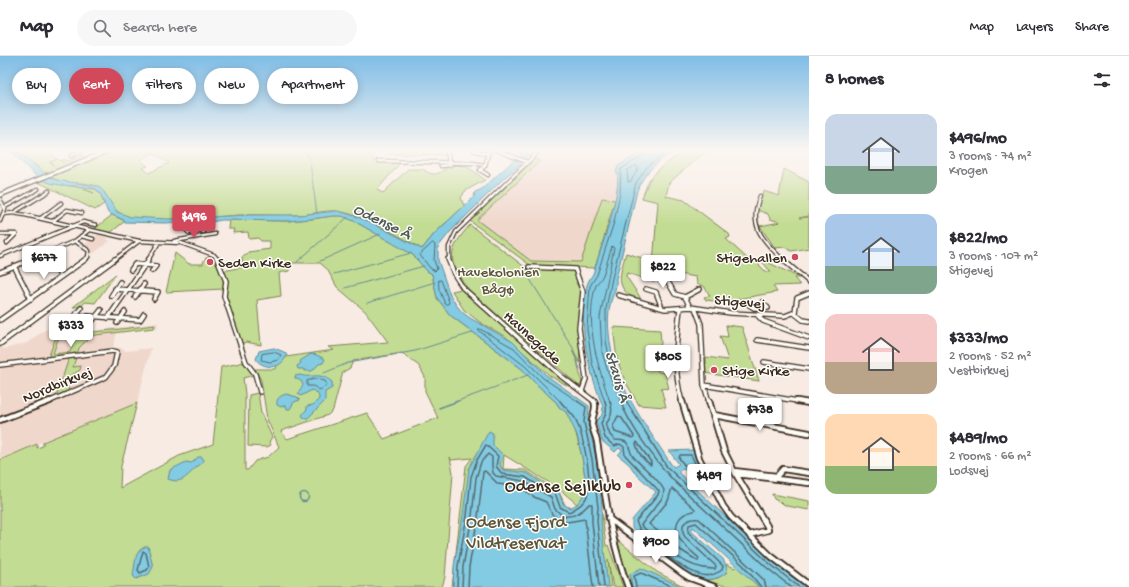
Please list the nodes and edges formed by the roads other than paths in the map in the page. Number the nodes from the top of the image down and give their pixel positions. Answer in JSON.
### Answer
{"nodes":[{"id":1,"x":50,"y":175,"type":"edge"},
{"id":2,"x":515,"y":175,"type":"edge"},
{"id":3,"x":41,"y":179,"type":"junction"},
{"id":4,"x":38,"y":189,"type":"dead end"},
{"id":5,"x":49,"y":191,"type":"dead end"},
{"id":6,"x":760,"y":196,"type":"dead end"},
{"id":7,"x":1,"y":202,"type":"edge"},
{"id":8,"x":61,"y":203,"type":"dead end"},
{"id":9,"x":12,"y":213,"type":"junction"},
{"id":10,"x":82,"y":213,"type":"dead end"},
{"id":11,"x":4,"y":214,"type":"junction"},
{"id":12,"x":41,"y":218,"type":"junction"},
{"id":13,"x":0,"y":221,"type":"edge"},
{"id":14,"x":54,"y":221,"type":"junction"},
{"id":15,"x":96,"y":225,"type":"dead end"},
{"id":16,"x":205,"y":225,"type":"dead end"},
{"id":17,"x":75,"y":226,"type":"junction"},
{"id":18,"x":89,"y":230,"type":"junction"},
{"id":19,"x":204,"y":230,"type":"junction"},
{"id":20,"x":187,"y":231,"type":"dead end"},
{"id":21,"x":0,"y":234,"type":"edge"},
{"id":22,"x":215,"y":234,"type":"dead end"},
{"id":23,"x":81,"y":236,"type":"junction"},
{"id":24,"x":201,"y":236,"type":"junction"},
{"id":25,"x":93,"y":239,"type":"dead end"},
{"id":26,"x":190,"y":239,"type":"junction"},
{"id":27,"x":75,"y":241,"type":"junction"},
{"id":28,"x":139,"y":241,"type":"junction"},
{"id":29,"x":7,"y":242,"type":"dead end"},
{"id":30,"x":159,"y":242,"type":"junction"},
{"id":31,"x":173,"y":242,"type":"junction"},
{"id":32,"x":186,"y":245,"type":"junction"},
{"id":33,"x":47,"y":253,"type":"junction"},
{"id":34,"x":0,"y":256,"type":"edge"},
{"id":35,"x":145,"y":264,"type":"junction"},
{"id":36,"x":14,"y":266,"type":"junction"},
{"id":37,"x":529,"y":267,"type":"dead end"},
{"id":38,"x":130,"y":270,"type":"dead end"},
{"id":39,"x":152,"y":271,"type":"dead end"},
{"id":40,"x":0,"y":272,"type":"edge"},
{"id":41,"x":61,"y":277,"type":"junction"},
{"id":42,"x":120,"y":282,"type":"dead end"},
{"id":43,"x":668,"y":282,"type":"dead end"},
{"id":44,"x":809,"y":282,"type":"edge"},
{"id":45,"x":144,"y":284,"type":"dead end"},
{"id":46,"x":646,"y":288,"type":"dead end"},
{"id":47,"x":115,"y":289,"type":"junction"},
{"id":48,"x":700,"y":289,"type":"dead end"},
{"id":49,"x":128,"y":290,"type":"junction"},
{"id":50,"x":139,"y":291,"type":"junction"},
{"id":51,"x":809,"y":293,"type":"edge"},
{"id":52,"x":618,"y":295,"type":"dead end"},
{"id":53,"x":111,"y":296,"type":"dead end"},
{"id":54,"x":135,"y":297,"type":"dead end"},
{"id":55,"x":685,"y":297,"type":"junction"},
{"id":56,"x":31,"y":299,"type":"junction"},
{"id":57,"x":154,"y":299,"type":"dead end"},
{"id":58,"x":762,"y":302,"type":"dead end"},
{"id":59,"x":748,"y":304,"type":"dead end"},
{"id":60,"x":690,"y":307,"type":"junction"},
{"id":61,"x":81,"y":308,"type":"dead end"},
{"id":62,"x":662,"y":308,"type":"junction"},
{"id":63,"x":695,"y":308,"type":"junction"},
{"id":64,"x":768,"y":308,"type":"junction"},
{"id":65,"x":680,"y":309,"type":"junction"},
{"id":66,"x":101,"y":310,"type":"dead end"},
{"id":67,"x":125,"y":312,"type":"dead end"},
{"id":68,"x":794,"y":313,"type":"junction"},
{"id":69,"x":144,"y":314,"type":"dead end"},
{"id":70,"x":76,"y":315,"type":"junction"},
{"id":71,"x":757,"y":315,"type":"junction"},
{"id":72,"x":774,"y":315,"type":"junction"},
{"id":73,"x":96,"y":317,"type":"junction"},
{"id":74,"x":108,"y":318,"type":"junction"},
{"id":75,"x":120,"y":319,"type":"junction"},
{"id":76,"x":0,"y":320,"type":"edge"},
{"id":77,"x":809,"y":321,"type":"edge"},
{"id":78,"x":70,"y":322,"type":"dead end"},
{"id":79,"x":117,"y":323,"type":"dead end"},
{"id":80,"x":90,"y":324,"type":"dead end"},
{"id":81,"x":809,"y":338,"type":"edge"},
{"id":82,"x":757,"y":340,"type":"dead end"},
{"id":83,"x":0,"y":344,"type":"edge"},
{"id":84,"x":809,"y":348,"type":"edge"},
{"id":85,"x":764,"y":362,"type":"dead end"},
{"id":86,"x":0,"y":365,"type":"edge"},
{"id":87,"x":809,"y":369,"type":"edge"},
{"id":88,"x":704,"y":385,"type":"junction"},
{"id":89,"x":582,"y":391,"type":"junction"},
{"id":90,"x":260,"y":392,"type":"dead end"},
{"id":91,"x":809,"y":403,"type":"edge"},
{"id":92,"x":714,"y":415,"type":"junction"},
{"id":93,"x":0,"y":420,"type":"edge"},
{"id":94,"x":809,"y":433,"type":"edge"},
{"id":95,"x":735,"y":472,"type":"junction"},
{"id":96,"x":809,"y":473,"type":"edge"},
{"id":97,"x":809,"y":483,"type":"edge"},
{"id":98,"x":608,"y":518,"type":"junction"},
{"id":99,"x":749,"y":535,"type":"junction"},
{"id":100,"x":809,"y":585,"type":"edge"},
{"id":101,"x":628,"y":587,"type":"edge"},
{"id":102,"x":715,"y":587,"type":"edge"}],
"edges":[{"from":1,"to":3,"type":"main road"},
{"from":2,"to":89,"type":"street","name":"Havnegade"},
{"from":3,"to":7,"type":"main road"},
{"from":3,"to":7,"type":"main road"},
{"from":4,"to":7,"type":"street"},
{"from":5,"to":9,"type":"street"},
{"from":6,"to":44,"type":"street"},
{"from":7,"to":9,"type":"street"},
{"from":7,"to":11,"type":"street"},
{"from":8,"to":12,"type":"street"},
{"from":9,"to":11,"type":"street"},
{"from":9,"to":12,"type":"street"},
{"from":10,"to":14,"type":"street"},
{"from":11,"to":13,"type":"street"},
{"from":12,"to":14,"type":"street"},
{"from":14,"to":17,"type":"street"},
{"from":15,"to":17,"type":"street"},
{"from":16,"to":19,"type":"street"},
{"from":17,"to":18,"type":"street"},
{"from":17,"to":34,"type":"street"},
{"from":18,"to":23,"type":"street"},
{"from":18,"to":28,"type":"street"},
{"from":19,"to":20,"type":"street"},
{"from":19,"to":24,"type":"street"},
{"from":21,"to":29,"type":"street"},
{"from":22,"to":24,"type":"street"},
{"from":23,"to":25,"type":"street"},
{"from":23,"to":27,"type":"street"},
{"from":24,"to":26,"type":"street"},
{"from":26,"to":31,"type":"street"},
{"from":26,"to":32,"type":"street"},
{"from":27,"to":33,"type":"street"},
{"from":27,"to":41,"type":"street"},
{"from":28,"to":30,"type":"street"},
{"from":28,"to":83,"type":"street"},
{"from":30,"to":31,"type":"street"},
{"from":30,"to":35,"type":"street"},
{"from":31,"to":32,"type":"street"},
{"from":32,"to":90,"type":"street"},
{"from":33,"to":36,"type":"street"},
{"from":33,"to":41,"type":"street"},
{"from":35,"to":38,"type":"street"},
{"from":35,"to":39,"type":"street"},
{"from":35,"to":49,"type":"street"},
{"from":36,"to":40,"type":"street"},
{"from":36,"to":56,"type":"street"},
{"from":37,"to":89,"type":"street"},
{"from":41,"to":56,"type":"street"},
{"from":42,"to":47,"type":"street"},
{"from":43,"to":55,"type":"street"},
{"from":45,"to":50,"type":"street"},
{"from":46,"to":62,"type":"street"},
{"from":47,"to":49,"type":"street"},
{"from":47,"to":53,"type":"street"},
{"from":48,"to":55,"type":"street"},
{"from":49,"to":50,"type":"street"},
{"from":49,"to":74,"type":"street"},
{"from":50,"to":54,"type":"street"},
{"from":50,"to":57,"type":"street"},
{"from":51,"to":68,"type":"street"},
{"from":52,"to":62,"type":"street","name":"Stigevej"},
{"from":55,"to":60,"type":"street"},
{"from":56,"to":76,"type":"street"},
{"from":58,"to":64,"type":"street"},
{"from":59,"to":64,"type":"street"},
{"from":60,"to":63,"type":"street","name":"Stigevej"},
{"from":60,"to":65,"type":"street","name":"Stigevej"},
{"from":61,"to":70,"type":"street"},
{"from":62,"to":65,"type":"street","name":"Stigevej"},
{"from":63,"to":71,"type":"street","name":"Stigevej"},
{"from":63,"to":88,"type":"street"},
{"from":64,"to":72,"type":"street"},
{"from":65,"to":99,"type":"street"},
{"from":66,"to":73,"type":"street"},
{"from":67,"to":75,"type":"street"},
{"from":68,"to":72,"type":"street","name":"Stigevej"},
{"from":68,"to":77,"type":"street"},
{"from":69,"to":75,"type":"street"},
{"from":70,"to":73,"type":"street"},
{"from":70,"to":78,"type":"street"},
{"from":71,"to":72,"type":"street","name":"Stigevej"},
{"from":71,"to":81,"type":"street"},
{"from":73,"to":74,"type":"street"},
{"from":73,"to":80,"type":"street"},
{"from":74,"to":75,"type":"street"},
{"from":75,"to":79,"type":"street"},
{"from":82,"to":84,"type":"street"},
{"from":85,"to":87,"type":"street"},
{"from":86,"to":93,"type":"street","name":"Nordbirkvej"},
{"from":88,"to":91,"type":"street"},
{"from":88,"to":92,"type":"street"},
{"from":89,"to":98,"type":"street","name":"Havnegade"},
{"from":92,"to":94,"type":"street"},
{"from":92,"to":95,"type":"street"},
{"from":95,"to":96,"type":"street"},
{"from":95,"to":97,"type":"street"},
{"from":95,"to":99,"type":"street"},
{"from":98,"to":101,"type":"street"},
{"from":98,"to":102,"type":"street"},
{"from":99,"to":100,"type":"street"}]}
